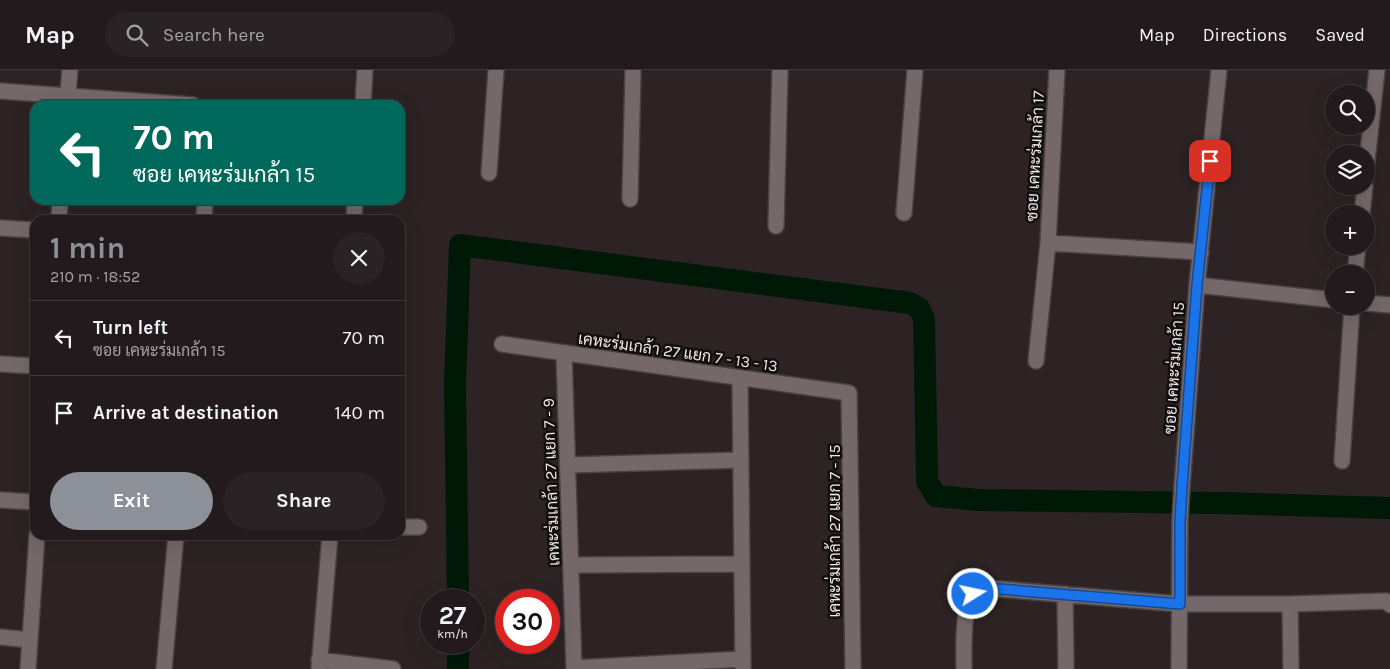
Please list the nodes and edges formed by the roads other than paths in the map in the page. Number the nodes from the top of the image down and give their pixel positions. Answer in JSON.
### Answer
{"nodes":[{"id":1,"x":70,"y":70,"type":"edge"},
{"id":2,"x":365,"y":70,"type":"edge"},
{"id":3,"x":496,"y":70,"type":"edge"},
{"id":4,"x":633,"y":70,"type":"edge"},
{"id":5,"x":780,"y":70,"type":"edge"},
{"id":6,"x":915,"y":70,"type":"edge"},
{"id":7,"x":1057,"y":70,"type":"edge"},
{"id":8,"x":1219,"y":70,"type":"edge"},
{"id":9,"x":1377,"y":70,"type":"edge"},
{"id":10,"x":0,"y":90,"type":"edge"},
{"id":11,"x":67,"y":100,"type":"edge"},
{"id":12,"x":362,"y":100,"type":"edge"},
{"id":13,"x":1369,"y":145,"type":"edge"},
{"id":14,"x":489,"y":173,"type":"dead end"},
{"id":15,"x":630,"y":200,"type":"dead end"},
{"id":16,"x":904,"y":213,"type":"dead end"},
{"id":17,"x":776,"y":226,"type":"dead end"},
{"id":18,"x":0,"y":228,"type":"edge"},
{"id":19,"x":30,"y":230,"type":"edge"},
{"id":20,"x":1048,"y":243,"type":"junction"},
{"id":21,"x":1201,"y":252,"type":"junction"},
{"id":22,"x":1197,"y":285,"type":"junction"},
{"id":23,"x":1325,"y":299,"type":"edge"},
{"id":24,"x":1375,"y":304,"type":"edge"},
{"id":25,"x":1390,"y":306,"type":"edge"},
{"id":26,"x":1351,"y":315,"type":"edge"},
{"id":27,"x":502,"y":344,"type":"dead end"},
{"id":28,"x":564,"y":354,"type":"junction"},
{"id":29,"x":1036,"y":361,"type":"dead end"},
{"id":30,"x":0,"y":364,"type":"edge"},
{"id":31,"x":30,"y":366,"type":"edge"},
{"id":32,"x":740,"y":378,"type":"junction"},
{"id":33,"x":849,"y":393,"type":"joint"},
{"id":34,"x":741,"y":460,"type":"junction"},
{"id":35,"x":1342,"y":461,"type":"dead end"},
{"id":36,"x":568,"y":465,"type":"junction"},
{"id":37,"x":0,"y":500,"type":"edge"},
{"id":38,"x":30,"y":502,"type":"edge"},
{"id":39,"x":405,"y":527,"type":"edge"},
{"id":40,"x":419,"y":527,"type":"dead end"},
{"id":41,"x":37,"y":540,"type":"edge"},
{"id":42,"x":176,"y":540,"type":"edge"},
{"id":43,"x":330,"y":540,"type":"edge"},
{"id":44,"x":742,"y":564,"type":"junction"},
{"id":45,"x":571,"y":565,"type":"junction"},
{"id":46,"x":1065,"y":594,"type":"junction"},
{"id":47,"x":1180,"y":604,"type":"junction"},
{"id":48,"x":1290,"y":604,"type":"junction"},
{"id":49,"x":1390,"y":605,"type":"edge"},
{"id":50,"x":0,"y":637,"type":"edge"},
{"id":51,"x":30,"y":640,"type":"junction"},
{"id":52,"x":743,"y":664,"type":"edge"},
{"id":53,"x":319,"y":665,"type":"edge"},
{"id":54,"x":574,"y":668,"type":"edge"},
{"id":55,"x":28,"y":669,"type":"edge"},
{"id":56,"x":164,"y":669,"type":"edge"},
{"id":57,"x":393,"y":669,"type":"edge"},
{"id":58,"x":853,"y":669,"type":"edge"},
{"id":59,"x":964,"y":669,"type":"edge"},
{"id":60,"x":1066,"y":669,"type":"edge"},
{"id":61,"x":1179,"y":669,"type":"edge"},
{"id":62,"x":1292,"y":669,"type":"edge"}],
"edges":[{"from":1,"to":11,"type":"street"},
{"from":2,"to":12,"type":"street"},
{"from":3,"to":14,"type":"street"},
{"from":4,"to":15,"type":"street"},
{"from":5,"to":17,"type":"street"},
{"from":6,"to":16,"type":"street"},
{"from":7,"to":20,"type":"street","name":"ซอย เคหะร่มเกล้า 17"},
{"from":8,"to":21,"type":"street","name":"ซอย เคหะร่มเกล้า 15"},
{"from":9,"to":13,"type":"street"},
{"from":10,"to":11,"type":"street"},
{"from":18,"to":19,"type":"street"},
{"from":20,"to":21,"type":"street","name":"ซอย เคหะร่มเกล้า 17"},
{"from":20,"to":29,"type":"street","name":"ซอย เคหะร่มเกล้า 17"},
{"from":21,"to":22,"type":"street","name":"ซอย เคหะร่มเกล้า 15"},
{"from":22,"to":23,"type":"street"},
{"from":22,"to":47,"type":"street","name":"ซอย เคหะร่มเกล้า 15"},
{"from":24,"to":25,"type":"street"},
{"from":26,"to":35,"type":"street"},
{"from":27,"to":28,"type":"street","name":"เคหะร่มเกล้า 27 แยก 7 - 13 - 13"},
{"from":28,"to":32,"type":"street","name":"เคหะร่มเกล้า 27 แยก 7 - 13 - 13"},
{"from":28,"to":36,"type":"street","name":"เคหะร่มเกล้า 27 แยก 7 - 9"},
{"from":30,"to":31,"type":"street"},
{"from":32,"to":33,"type":"street","name":"เคหะร่มเกล้า 27 แยก 7 - 13 - 13"},
{"from":32,"to":34,"type":"street"},
{"from":33,"to":58,"type":"street","name":"เคหะร่มเกล้า 27 แยก 7 - 15"},
{"from":34,"to":36,"type":"street"},
{"from":34,"to":44,"type":"street"},
{"from":36,"to":45,"type":"street","name":"เคหะร่มเกล้า 27 แยก 7 - 9"},
{"from":37,"to":38,"type":"street"},
{"from":39,"to":40,"type":"street"},
{"from":41,"to":51,"type":"street"},
{"from":42,"to":56,"type":"street"},
{"from":43,"to":53,"type":"street"},
{"from":44,"to":45,"type":"street"},
{"from":44,"to":52,"type":"street"},
{"from":45,"to":54,"type":"street","name":"เคหะร่มเกล้า 27 แยก 7 - 9"},
{"from":46,"to":47,"type":"street"},
{"from":46,"to":59,"type":"street"},
{"from":46,"to":60,"type":"street"},
{"from":47,"to":48,"type":"street"},
{"from":47,"to":61,"type":"street","name":"ซอย เคหะร่มเกล้า 15"},
{"from":48,"to":49,"type":"street"},
{"from":48,"to":62,"type":"street"},
{"from":50,"to":51,"type":"street"},
{"from":51,"to":55,"type":"street"},
{"from":52,"to":54,"type":"street"},
{"from":53,"to":57,"type":"street"}]}
